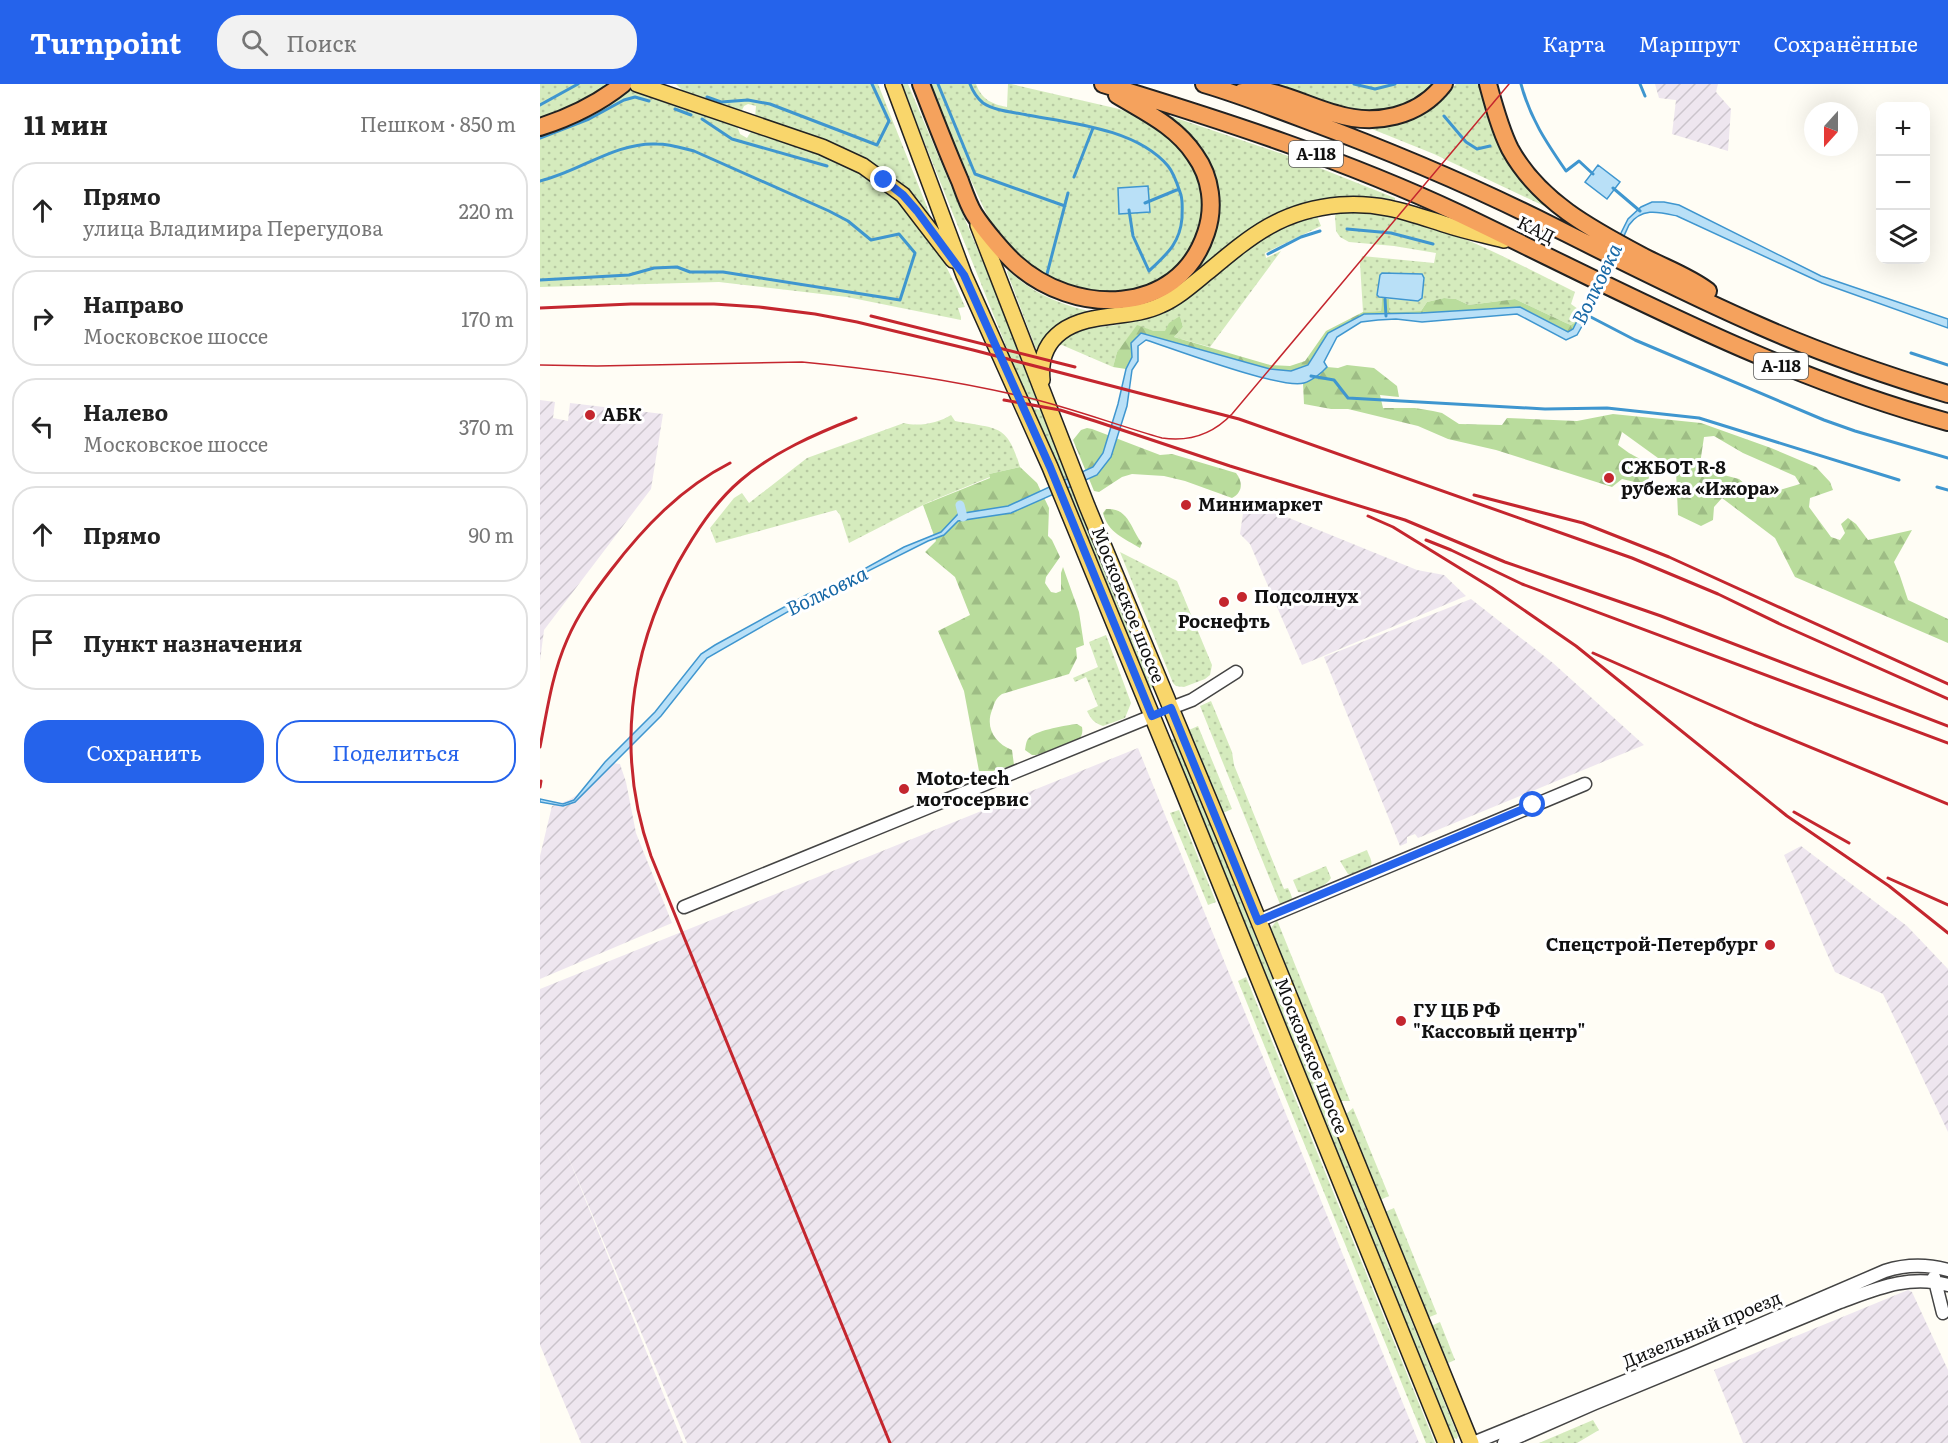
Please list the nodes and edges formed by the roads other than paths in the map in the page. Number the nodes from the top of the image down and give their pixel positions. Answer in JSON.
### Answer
{"nodes":[{"id":1,"x":623,"y":84,"type":"edge"},
{"id":2,"x":637,"y":84,"type":"edge"},
{"id":3,"x":893,"y":84,"type":"edge"},
{"id":4,"x":921,"y":84,"type":"edge"},
{"id":5,"x":1098,"y":84,"type":"edge"},
{"id":6,"x":1103,"y":84,"type":"edge"},
{"id":7,"x":1204,"y":84,"type":"edge"},
{"id":8,"x":1444,"y":84,"type":"edge"},
{"id":9,"x":1488,"y":84,"type":"edge"},
{"id":10,"x":1231,"y":92,"type":"junction"},
{"id":11,"x":540,"y":127,"type":"edge"},
{"id":12,"x":974,"y":214,"type":"junction"},
{"id":13,"x":1599,"y":243,"type":"junction"},
{"id":14,"x":1520,"y":244,"type":"junction"},
{"id":15,"x":964,"y":275,"type":"junction"},
{"id":16,"x":1042,"y":389,"type":"junction"},
{"id":17,"x":1948,"y":394,"type":"edge"},
{"id":18,"x":1948,"y":422,"type":"edge"},
{"id":19,"x":1236,"y":672,"type":"dead end"},
{"id":20,"x":1171,"y":708,"type":"junction"},
{"id":21,"x":1152,"y":716,"type":"junction"},
{"id":22,"x":1585,"y":784,"type":"dead end"},
{"id":23,"x":684,"y":908,"type":"dead end"},
{"id":24,"x":1258,"y":921,"type":"junction"},
{"id":25,"x":1932,"y":1266,"type":"junction"},
{"id":26,"x":1948,"y":1270,"type":"edge"},
{"id":27,"x":1935,"y":1281,"type":"junction"},
{"id":28,"x":1948,"y":1284,"type":"edge"},
{"id":29,"x":1943,"y":1313,"type":"dead end"},
{"id":30,"x":1446,"y":1443,"type":"edge"},
{"id":31,"x":1472,"y":1443,"type":"edge"},
{"id":32,"x":1504,"y":1443,"type":"edge"}],
"edges":[{"from":1,"to":11,"type":"highway"},
{"from":2,"to":15,"type":"main road"},
{"from":3,"to":15,"type":"main road","name":"Московское шоссе"},
{"from":4,"to":12,"type":"highway","name":"Московское шоссе"},
{"from":5,"to":12,"type":"highway"},
{"from":6,"to":14,"type":"highway","name":"КАД","number":"А-118"},
{"from":7,"to":10,"type":"highway","name":"КАД","number":"А-118"},
{"from":8,"to":10,"type":"highway"},
{"from":9,"to":13,"type":"highway"},
{"from":10,"to":13,"type":"highway","name":"КАД","number":"А-118"},
{"from":12,"to":16,"type":"main road","name":"Московское шоссе"},
{"from":13,"to":17,"type":"highway","number":"А-118"},
{"from":14,"to":16,"type":"main road"},
{"from":14,"to":18,"type":"highway","name":"КАД","number":"А-118"},
{"from":15,"to":21,"type":"main road","name":"Московское шоссе"},
{"from":16,"to":20,"type":"main road","name":"Московское шоссе"},
{"from":19,"to":20,"type":"street"},
{"from":20,"to":21,"type":"main road"},
{"from":20,"to":24,"type":"main road","name":"Московское шоссе"},
{"from":21,"to":23,"type":"street"},
{"from":21,"to":30,"type":"main road","name":"Московское шоссе"},
{"from":22,"to":24,"type":"street"},
{"from":24,"to":31,"type":"main road","name":"Московское шоссе"},
{"from":25,"to":26,"type":"street","name":"Дизельный проезд"},
{"from":25,"to":27,"type":"street"},
{"from":25,"to":31,"type":"street","name":"Дизельный проезд"},
{"from":27,"to":28,"type":"street","name":"Дизельный проезд"},
{"from":27,"to":29,"type":"street"},
{"from":27,"to":32,"type":"street","name":"Дизельный проезд"}]}
